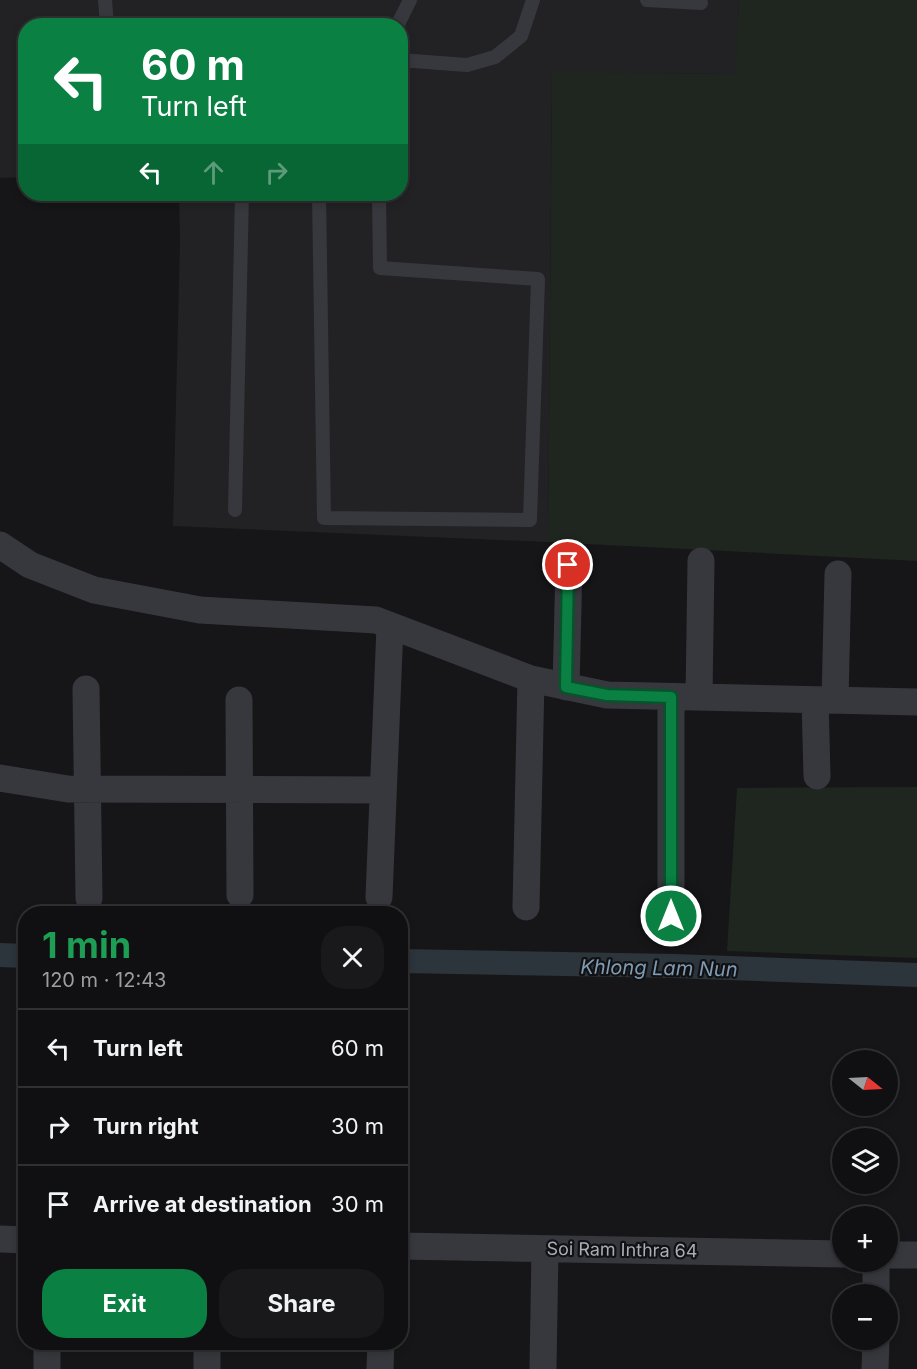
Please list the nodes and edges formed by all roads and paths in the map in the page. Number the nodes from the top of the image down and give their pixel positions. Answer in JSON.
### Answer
{"nodes":[{"id":1,"x":105,"y":0,"type":"edge"},
{"id":2,"x":410,"y":0,"type":"edge"},
{"id":3,"x":533,"y":0,"type":"edge"},
{"id":4,"x":647,"y":0,"type":"edge"},
{"id":5,"x":701,"y":3,"type":"dead end"},
{"id":6,"x":106,"y":18,"type":"edge"},
{"id":7,"x":401,"y":18,"type":"edge"},
{"id":8,"x":408,"y":61,"type":"edge"},
{"id":9,"x":242,"y":201,"type":"edge"},
{"id":10,"x":319,"y":201,"type":"edge"},
{"id":11,"x":380,"y":201,"type":"edge"},
{"id":12,"x":235,"y":510,"type":"dead end"},
{"id":13,"x":0,"y":545,"type":"edge"},
{"id":14,"x":700,"y":561,"type":"dead end"},
{"id":15,"x":568,"y":565,"type":"dead end"},
{"id":16,"x":838,"y":574,"type":"dead end"},
{"id":17,"x":390,"y":626,"type":"junction"},
{"id":18,"x":531,"y":680,"type":"junction"},
{"id":19,"x":566,"y":687,"type":"junction"},
{"id":20,"x":86,"y":689,"type":"dead end"},
{"id":21,"x":671,"y":697,"type":"junction"},
{"id":22,"x":699,"y":697,"type":"junction"},
{"id":23,"x":239,"y":700,"type":"dead end"},
{"id":24,"x":825,"y":700,"type":"junction"},
{"id":25,"x":917,"y":702,"type":"edge"},
{"id":26,"x":817,"y":776,"type":"dead end"},
{"id":27,"x":0,"y":778,"type":"edge"},
{"id":28,"x":89,"y":789,"type":"junction"},
{"id":29,"x":240,"y":790,"type":"junction"},
{"id":30,"x":383,"y":790,"type":"junction"},
{"id":31,"x":240,"y":895,"type":"dead end"},
{"id":32,"x":379,"y":897,"type":"dead end"},
{"id":33,"x":89,"y":898,"type":"dead end"},
{"id":34,"x":526,"y":907,"type":"dead end"},
{"id":35,"x":671,"y":916,"type":"dead end"},
{"id":36,"x":0,"y":1239,"type":"edge"},
{"id":37,"x":18,"y":1240,"type":"edge"},
{"id":38,"x":408,"y":1246,"type":"edge"},
{"id":39,"x":545,"y":1249,"type":"junction"},
{"id":40,"x":832,"y":1254,"type":"edge"},
{"id":41,"x":898,"y":1255,"type":"edge"},
{"id":42,"x":917,"y":1255,"type":"edge"},
{"id":43,"x":47,"y":1350,"type":"edge"},
{"id":44,"x":207,"y":1350,"type":"edge"},
{"id":45,"x":381,"y":1350,"type":"edge"},
{"id":46,"x":876,"y":1350,"type":"edge"},
{"id":47,"x":47,"y":1369,"type":"edge"},
{"id":48,"x":207,"y":1369,"type":"edge"},
{"id":49,"x":380,"y":1369,"type":"edge"},
{"id":50,"x":543,"y":1369,"type":"edge"},
{"id":51,"x":875,"y":1369,"type":"edge"}],
"edges":[{"from":1,"to":6,"type":"lane"},
{"from":2,"to":7,"type":"lane"},
{"from":3,"to":8,"type":"lane"},
{"from":4,"to":5,"type":"lane"},
{"from":9,"to":12,"type":"lane"},
{"from":10,"to":11,"type":"lane"},
{"from":13,"to":17,"type":"street"},
{"from":14,"to":22,"type":"street"},
{"from":15,"to":19,"type":"street"},
{"from":16,"to":24,"type":"street"},
{"from":17,"to":18,"type":"street"},
{"from":17,"to":30,"type":"street"},
{"from":18,"to":19,"type":"street"},
{"from":18,"to":34,"type":"street"},
{"from":19,"to":21,"type":"street"},
{"from":20,"to":28,"type":"street"},
{"from":21,"to":22,"type":"street"},
{"from":21,"to":35,"type":"street"},
{"from":22,"to":24,"type":"street"},
{"from":23,"to":29,"type":"street"},
{"from":24,"to":25,"type":"street"},
{"from":24,"to":26,"type":"street"},
{"from":27,"to":28,"type":"street"},
{"from":28,"to":29,"type":"street"},
{"from":28,"to":33,"type":"street"},
{"from":29,"to":30,"type":"street"},
{"from":29,"to":31,"type":"street"},
{"from":30,"to":32,"type":"street"},
{"from":36,"to":37,"type":"street"},
{"from":38,"to":39,"type":"street","name":"Soi Ram Inthra 64"},
{"from":39,"to":40,"type":"street","name":"Soi Ram Inthra 64"},
{"from":39,"to":50,"type":"street"},
{"from":41,"to":42,"type":"street"},
{"from":43,"to":47,"type":"street"},
{"from":44,"to":48,"type":"street"},
{"from":45,"to":49,"type":"street"},
{"from":46,"to":51,"type":"street"}]}
